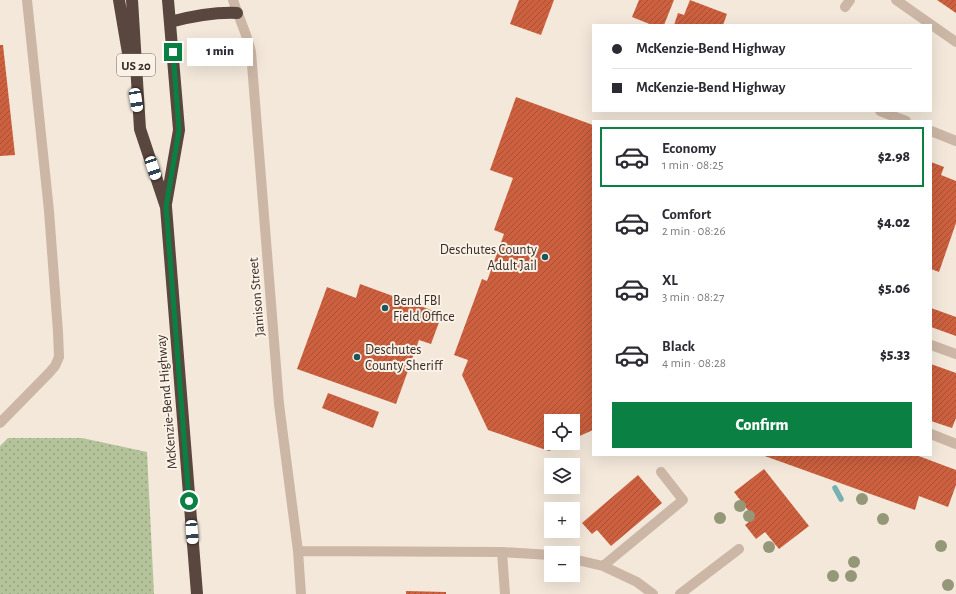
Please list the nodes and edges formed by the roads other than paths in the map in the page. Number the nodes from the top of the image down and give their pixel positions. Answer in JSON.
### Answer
{"nodes":[{"id":1,"x":28,"y":0,"type":"edge"},
{"id":2,"x":119,"y":0,"type":"edge"},
{"id":3,"x":132,"y":0,"type":"edge"},
{"id":4,"x":168,"y":0,"type":"edge"},
{"id":5,"x":233,"y":0,"type":"edge"},
{"id":6,"x":896,"y":0,"type":"edge"},
{"id":7,"x":237,"y":14,"type":"junction"},
{"id":8,"x":170,"y":22,"type":"junction"},
{"id":9,"x":930,"y":24,"type":"edge"},
{"id":10,"x":932,"y":25,"type":"edge"},
{"id":11,"x":956,"y":42,"type":"edge"},
{"id":12,"x":883,"y":112,"type":"edge"},
{"id":13,"x":903,"y":120,"type":"edge"},
{"id":14,"x":140,"y":129,"type":"junction"},
{"id":15,"x":932,"y":131,"type":"edge"},
{"id":16,"x":956,"y":140,"type":"edge"},
{"id":17,"x":166,"y":207,"type":"junction"},
{"id":18,"x":932,"y":345,"type":"edge"},
{"id":19,"x":956,"y":354,"type":"edge"},
{"id":20,"x":0,"y":423,"type":"edge"},
{"id":21,"x":932,"y":434,"type":"edge"},
{"id":22,"x":956,"y":444,"type":"edge"},
{"id":23,"x":661,"y":472,"type":"dead end"},
{"id":24,"x":739,"y":549,"type":"dead end"},
{"id":25,"x":298,"y":551,"type":"junction"},
{"id":26,"x":502,"y":552,"type":"junction"},
{"id":27,"x":544,"y":555,"type":"edge"},
{"id":28,"x":580,"y":561,"type":"edge"},
{"id":29,"x":603,"y":566,"type":"junction"},
{"id":30,"x":197,"y":594,"type":"edge"},
{"id":31,"x":301,"y":594,"type":"edge"},
{"id":32,"x":505,"y":594,"type":"edge"},
{"id":33,"x":653,"y":594,"type":"edge"},
{"id":34,"x":680,"y":594,"type":"edge"}],
"edges":[{"from":1,"to":20,"type":"street"},
{"from":2,"to":14,"type":"highway"},
{"from":3,"to":14,"type":"highway","name":"McKenzie-Bend Highway","number":"US 20"},
{"from":4,"to":8,"type":"highway","name":"McKenzie-Bend Highway","number":"US 20"},
{"from":5,"to":7,"type":"street","name":"Jamison Street"},
{"from":6,"to":9,"type":"street"},
{"from":7,"to":8,"type":"highway"},
{"from":7,"to":25,"type":"street","name":"Jamison Street"},
{"from":8,"to":17,"type":"highway","name":"McKenzie-Bend Highway","number":"US 20"},
{"from":10,"to":11,"type":"street"},
{"from":12,"to":13,"type":"street"},
{"from":14,"to":17,"type":"highway","name":"McKenzie-Bend Highway","number":"US 20"},
{"from":15,"to":16,"type":"street"},
{"from":17,"to":30,"type":"highway","name":"McKenzie-Bend Highway","number":"US 20"},
{"from":18,"to":19,"type":"street"},
{"from":21,"to":22,"type":"street"},
{"from":23,"to":29,"type":"street"},
{"from":24,"to":34,"type":"street"},
{"from":25,"to":26,"type":"street"},
{"from":25,"to":31,"type":"street","name":"Jamison Street"},
{"from":26,"to":27,"type":"street"},
{"from":26,"to":32,"type":"street"},
{"from":28,"to":29,"type":"street"},
{"from":29,"to":33,"type":"street"}]}
